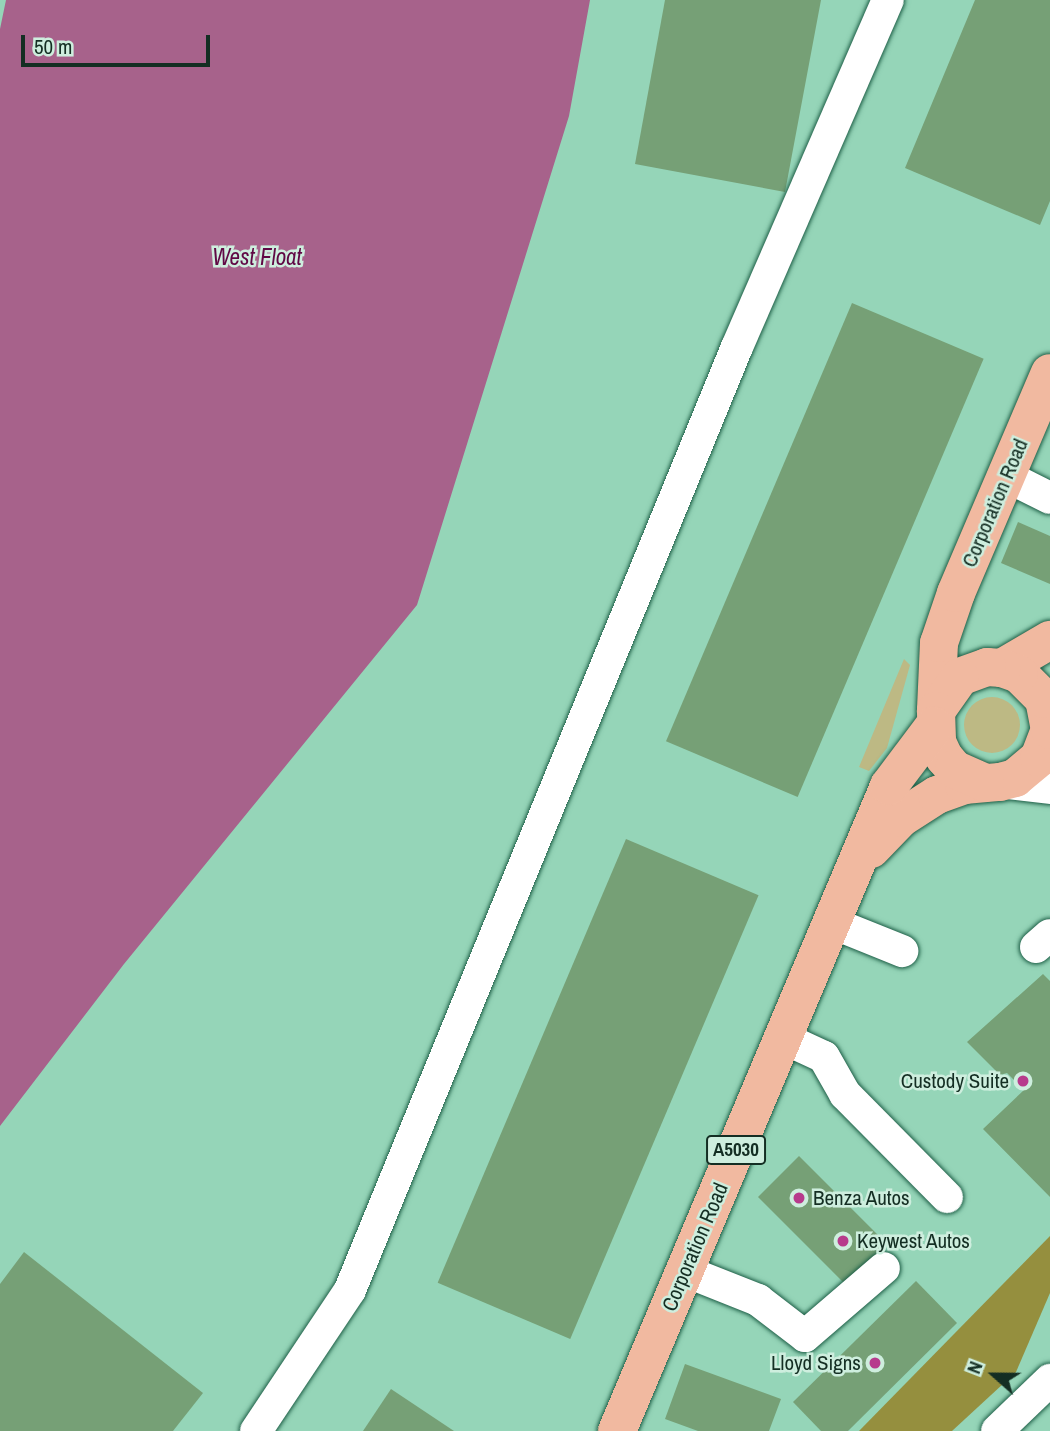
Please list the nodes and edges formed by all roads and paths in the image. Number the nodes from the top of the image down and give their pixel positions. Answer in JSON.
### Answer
{"nodes":[{"id":1,"x":888,"y":0,"type":"edge"},
{"id":2,"x":1050,"y":373,"type":"edge"},
{"id":3,"x":1004,"y":474,"type":"junction"},
{"id":4,"x":1050,"y":498,"type":"edge"},
{"id":5,"x":956,"y":593,"type":"junction"},
{"id":6,"x":1050,"y":640,"type":"edge"},
{"id":7,"x":995,"y":668,"type":"junction"},
{"id":8,"x":1050,"y":706,"type":"edge"},
{"id":9,"x":1049,"y":717,"type":"edge"},
{"id":10,"x":935,"y":718,"type":"junction"},
{"id":11,"x":1050,"y":730,"type":"edge"},
{"id":12,"x":993,"y":783,"type":"junction"},
{"id":13,"x":1050,"y":788,"type":"edge"},
{"id":14,"x":854,"y":869,"type":"junction"},
{"id":15,"x":830,"y":922,"type":"junction"},
{"id":16,"x":902,"y":951,"type":"dead end"},
{"id":17,"x":781,"y":1037,"type":"junction"},
{"id":18,"x":947,"y":1197,"type":"dead end"},
{"id":19,"x":884,"y":1268,"type":"dead end"},
{"id":20,"x":685,"y":1271,"type":"junction"},
{"id":21,"x":1050,"y":1380,"type":"edge"},
{"id":22,"x":256,"y":1431,"type":"edge"},
{"id":23,"x":617,"y":1431,"type":"edge"},
{"id":24,"x":997,"y":1431,"type":"edge"}],
"edges":[{"from":1,"to":22,"type":"street"},
{"from":2,"to":3,"type":"main road","name":"Corporation Road"},
{"from":3,"to":4,"type":"street"},
{"from":3,"to":5,"type":"main road","name":"Corporation Road"},
{"from":5,"to":7,"type":"main road","name":"Corporation Road"},
{"from":5,"to":10,"type":"main road","name":"Corporation Road"},
{"from":6,"to":7,"type":"main road"},
{"from":7,"to":9,"type":"main road"},
{"from":7,"to":10,"type":"main road"},
{"from":8,"to":9,"type":"main road"},
{"from":9,"to":11,"type":"main road"},
{"from":10,"to":12,"type":"main road"},
{"from":10,"to":14,"type":"main road","name":"Corporation Road","number":"A5030"},
{"from":11,"to":12,"type":"main road"},
{"from":12,"to":13,"type":"street"},
{"from":12,"to":14,"type":"main road","name":"Corporation Road","number":"A5030"},
{"from":14,"to":15,"type":"main road","name":"Corporation Road","number":"A5030"},
{"from":15,"to":16,"type":"street"},
{"from":15,"to":17,"type":"main road","name":"Corporation Road","number":"A5030"},
{"from":17,"to":18,"type":"street"},
{"from":17,"to":20,"type":"main road","name":"Corporation Road","number":"A5030"},
{"from":19,"to":20,"type":"street"},
{"from":20,"to":23,"type":"main road","name":"Corporation Road","number":"A5030"},
{"from":21,"to":24,"type":"street"}]}
